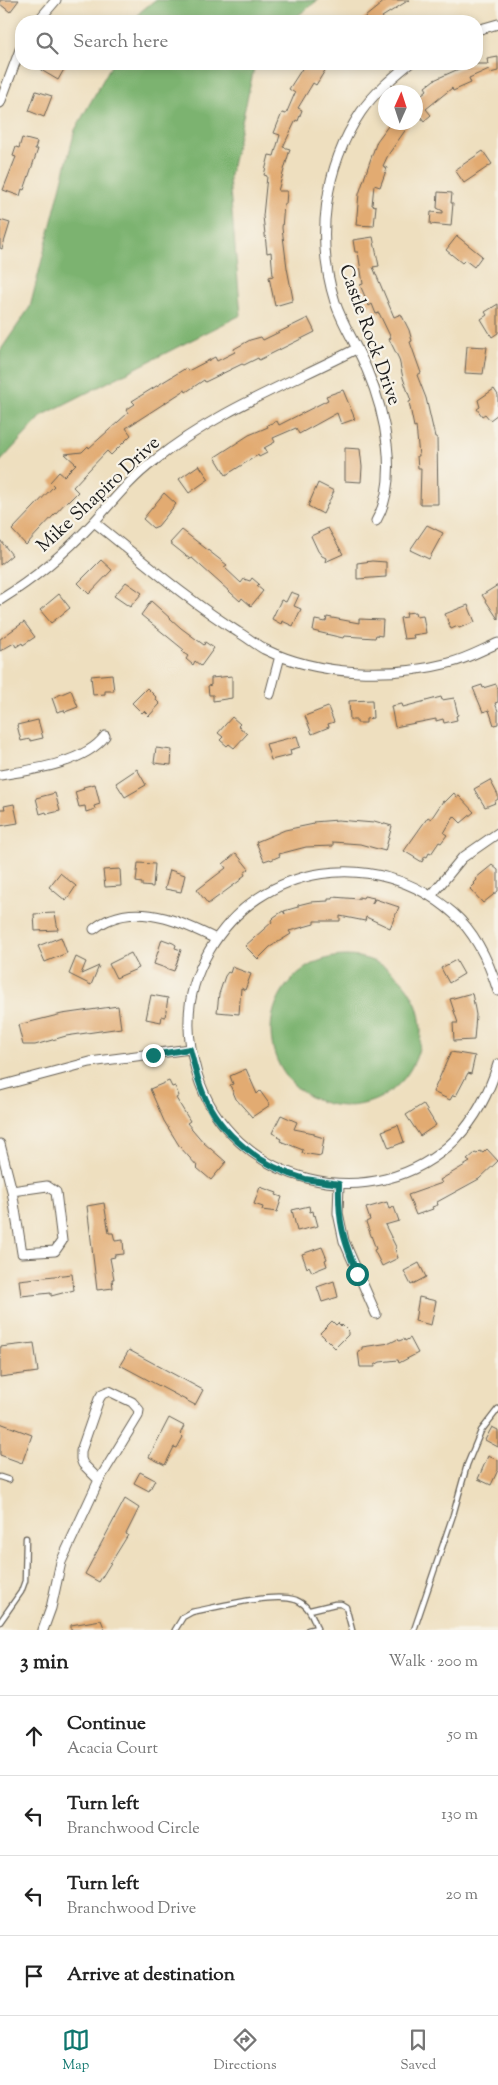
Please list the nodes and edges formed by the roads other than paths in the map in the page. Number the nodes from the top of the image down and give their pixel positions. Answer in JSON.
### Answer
{"nodes":[{"id":1,"x":56,"y":0,"type":"edge"},
{"id":2,"x":43,"y":15,"type":"edge"},
{"id":3,"x":498,"y":24,"type":"edge"},
{"id":4,"x":483,"y":28,"type":"edge"},
{"id":5,"x":15,"y":62,"type":"edge"},
{"id":6,"x":402,"y":70,"type":"edge"},
{"id":7,"x":0,"y":100,"type":"edge"},
{"id":8,"x":356,"y":349,"type":"junction"},
{"id":9,"x":376,"y":521,"type":"dead end"},
{"id":10,"x":94,"y":522,"type":"junction"},
{"id":11,"x":0,"y":600,"type":"edge"},
{"id":12,"x":498,"y":643,"type":"edge"},
{"id":13,"x":280,"y":656,"type":"junction"},
{"id":14,"x":270,"y":694,"type":"dead end"},
{"id":15,"x":104,"y":736,"type":"dead end"},
{"id":16,"x":0,"y":775,"type":"edge"},
{"id":17,"x":498,"y":833,"type":"edge"},
{"id":18,"x":431,"y":896,"type":"junction"},
{"id":19,"x":94,"y":929,"type":"dead end"},
{"id":20,"x":216,"y":938,"type":"junction"},
{"id":21,"x":498,"y":991,"type":"edge"},
{"id":22,"x":190,"y":1049,"type":"junction"},
{"id":23,"x":498,"y":1064,"type":"edge"},
{"id":24,"x":495,"y":1085,"type":"edge"},
{"id":25,"x":0,"y":1086,"type":"edge"},
{"id":26,"x":0,"y":1144,"type":"edge"},
{"id":27,"x":339,"y":1184,"type":"junction"},
{"id":28,"x":12,"y":1191,"type":"junction"},
{"id":29,"x":376,"y":1314,"type":"dead end"},
{"id":30,"x":498,"y":1410,"type":"edge"},
{"id":31,"x":0,"y":1477,"type":"edge"},
{"id":32,"x":9,"y":1480,"type":"dead end"},
{"id":33,"x":99,"y":1480,"type":"junction"},
{"id":34,"x":26,"y":1538,"type":"dead end"},
{"id":35,"x":310,"y":1610,"type":"junction"},
{"id":36,"x":0,"y":1622,"type":"edge"},
{"id":37,"x":317,"y":1629,"type":"edge"},
{"id":38,"x":43,"y":1630,"type":"edge"},
{"id":39,"x":175,"y":1630,"type":"edge"},
{"id":40,"x":308,"y":1630,"type":"edge"},
{"id":41,"x":352,"y":1630,"type":"edge"},
{"id":42,"x":414,"y":1630,"type":"edge"}],
"edges":[{"from":1,"to":2,"type":"street"},
{"from":3,"to":4,"type":"street"},
{"from":5,"to":7,"type":"street"},
{"from":6,"to":8,"type":"street","name":"Castle Rock Drive"},
{"from":8,"to":9,"type":"street","name":"Castle Rock Drive"},
{"from":8,"to":10,"type":"street","name":"Mike Shapiro Drive"},
{"from":10,"to":11,"type":"street","name":"Mike Shapiro Drive"},
{"from":10,"to":13,"type":"street"},
{"from":12,"to":13,"type":"street"},
{"from":13,"to":14,"type":"street"},
{"from":15,"to":16,"type":"street"},
{"from":17,"to":18,"type":"street"},
{"from":18,"to":20,"type":"street"},
{"from":18,"to":21,"type":"street"},
{"from":19,"to":20,"type":"street"},
{"from":20,"to":22,"type":"street"},
{"from":22,"to":25,"type":"street"},
{"from":22,"to":27,"type":"street"},
{"from":23,"to":24,"type":"street"},
{"from":24,"to":27,"type":"street"},
{"from":26,"to":28,"type":"street"},
{"from":27,"to":29,"type":"street"},
{"from":28,"to":28,"type":"street"},
{"from":30,"to":42,"type":"lane"},
{"from":31,"to":32,"type":"lane"},
{"from":33,"to":33,"type":"street"},
{"from":33,"to":38,"type":"street"},
{"from":34,"to":36,"type":"lane"},
{"from":35,"to":37,"type":"lane"},
{"from":35,"to":39,"type":"lane"},
{"from":35,"to":41,"type":"lane"},
{"from":37,"to":40,"type":"lane"}]}
